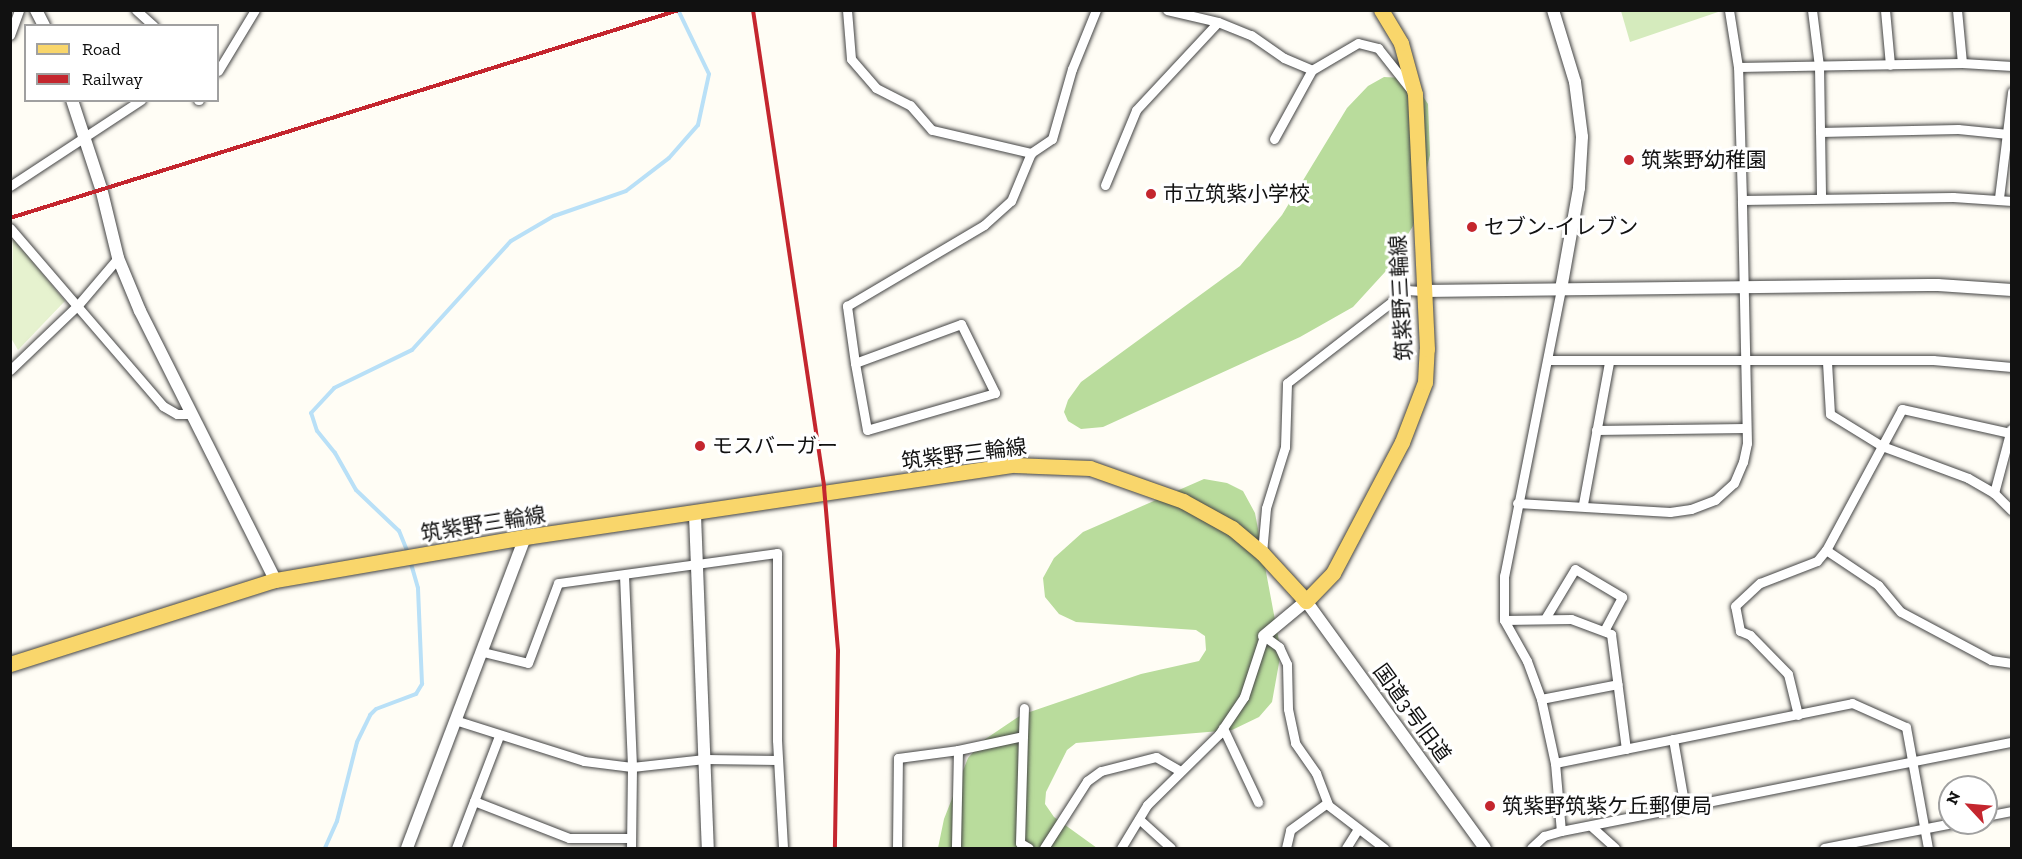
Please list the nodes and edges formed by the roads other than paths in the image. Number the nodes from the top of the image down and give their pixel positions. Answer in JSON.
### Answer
{"nodes":[{"id":1,"x":19,"y":10,"type":"edge"},
{"id":2,"x":36,"y":10,"type":"edge"},
{"id":3,"x":136,"y":10,"type":"edge"},
{"id":4,"x":255,"y":10,"type":"edge"},
{"id":5,"x":847,"y":10,"type":"edge"},
{"id":6,"x":1096,"y":10,"type":"edge"},
{"id":7,"x":1167,"y":10,"type":"edge"},
{"id":8,"x":1381,"y":10,"type":"edge"},
{"id":9,"x":1553,"y":10,"type":"edge"},
{"id":10,"x":1728,"y":10,"type":"edge"},
{"id":11,"x":1812,"y":10,"type":"edge"},
{"id":12,"x":1885,"y":10,"type":"edge"},
{"id":13,"x":1957,"y":10,"type":"edge"},
{"id":14,"x":1218,"y":22,"type":"junction"},
{"id":15,"x":43,"y":24,"type":"edge"},
{"id":16,"x":152,"y":24,"type":"edge"},
{"id":17,"x":10,"y":35,"type":"edge"},
{"id":18,"x":1962,"y":63,"type":"junction"},
{"id":19,"x":1890,"y":65,"type":"junction"},
{"id":20,"x":1819,"y":66,"type":"junction"},
{"id":21,"x":2012,"y":66,"type":"edge"},
{"id":22,"x":1738,"y":67,"type":"junction"},
{"id":23,"x":219,"y":69,"type":"edge"},
{"id":24,"x":1312,"y":70,"type":"junction"},
{"id":25,"x":2012,"y":92,"type":"edge"},
{"id":26,"x":1415,"y":94,"type":"junction"},
{"id":27,"x":73,"y":102,"type":"edge"},
{"id":28,"x":138,"y":102,"type":"edge"},
{"id":29,"x":1820,"y":132,"type":"junction"},
{"id":30,"x":2008,"y":134,"type":"junction"},
{"id":31,"x":84,"y":138,"type":"junction"},
{"id":32,"x":1274,"y":139,"type":"dead end"},
{"id":33,"x":1031,"y":153,"type":"junction"},
{"id":34,"x":1105,"y":184,"type":"dead end"},
{"id":35,"x":10,"y":186,"type":"edge"},
{"id":36,"x":1821,"y":197,"type":"junction"},
{"id":37,"x":1999,"y":198,"type":"junction"},
{"id":38,"x":1742,"y":200,"type":"junction"},
{"id":39,"x":2012,"y":201,"type":"edge"},
{"id":40,"x":10,"y":228,"type":"edge"},
{"id":41,"x":118,"y":258,"type":"junction"},
{"id":42,"x":1742,"y":288,"type":"junction"},
{"id":43,"x":1561,"y":289,"type":"junction"},
{"id":44,"x":2012,"y":290,"type":"edge"},
{"id":45,"x":1423,"y":291,"type":"junction"},
{"id":46,"x":78,"y":305,"type":"junction"},
{"id":47,"x":1549,"y":360,"type":"junction"},
{"id":48,"x":1745,"y":360,"type":"junction"},
{"id":49,"x":1609,"y":362,"type":"junction"},
{"id":50,"x":1827,"y":362,"type":"junction"},
{"id":51,"x":855,"y":363,"type":"junction"},
{"id":52,"x":2012,"y":367,"type":"edge"},
{"id":53,"x":10,"y":370,"type":"edge"},
{"id":54,"x":192,"y":414,"type":"junction"},
{"id":55,"x":1745,"y":428,"type":"junction"},
{"id":56,"x":1596,"y":430,"type":"junction"},
{"id":57,"x":2011,"y":431,"type":"edge"},
{"id":58,"x":1882,"y":446,"type":"junction"},
{"id":59,"x":1994,"y":494,"type":"junction"},
{"id":60,"x":1517,"y":503,"type":"junction"},
{"id":61,"x":1583,"y":504,"type":"junction"},
{"id":62,"x":2012,"y":511,"type":"edge"},
{"id":63,"x":695,"y":515,"type":"junction"},
{"id":64,"x":525,"y":537,"type":"junction"},
{"id":65,"x":1826,"y":550,"type":"junction"},
{"id":66,"x":1262,"y":553,"type":"junction"},
{"id":67,"x":697,"y":562,"type":"junction"},
{"id":68,"x":624,"y":575,"type":"junction"},
{"id":69,"x":275,"y":580,"type":"junction"},
{"id":70,"x":1306,"y":602,"type":"junction"},
{"id":71,"x":1546,"y":617,"type":"junction"},
{"id":72,"x":1504,"y":620,"type":"junction"},
{"id":73,"x":1604,"y":631,"type":"junction"},
{"id":74,"x":1264,"y":636,"type":"junction"},
{"id":75,"x":483,"y":652,"type":"junction"},
{"id":76,"x":2012,"y":663,"type":"edge"},
{"id":77,"x":10,"y":664,"type":"edge"},
{"id":78,"x":1618,"y":684,"type":"junction"},
{"id":79,"x":1541,"y":699,"type":"junction"},
{"id":80,"x":1024,"y":708,"type":"dead end"},
{"id":81,"x":1798,"y":714,"type":"junction"},
{"id":82,"x":458,"y":721,"type":"junction"},
{"id":83,"x":1223,"y":728,"type":"junction"},
{"id":84,"x":499,"y":736,"type":"junction"},
{"id":85,"x":1023,"y":736,"type":"junction"},
{"id":86,"x":1672,"y":740,"type":"junction"},
{"id":87,"x":2012,"y":742,"type":"edge"},
{"id":88,"x":1626,"y":749,"type":"junction"},
{"id":89,"x":958,"y":750,"type":"junction"},
{"id":90,"x":705,"y":759,"type":"junction"},
{"id":91,"x":777,"y":760,"type":"junction"},
{"id":92,"x":1912,"y":762,"type":"junction"},
{"id":93,"x":1555,"y":763,"type":"junction"},
{"id":94,"x":632,"y":767,"type":"junction"},
{"id":95,"x":1180,"y":771,"type":"junction"},
{"id":96,"x":474,"y":801,"type":"junction"},
{"id":97,"x":1258,"y":802,"type":"dead end"},
{"id":98,"x":1327,"y":803,"type":"junction"},
{"id":99,"x":1685,"y":808,"type":"junction"},
{"id":100,"x":1139,"y":819,"type":"junction"},
{"id":101,"x":1938,"y":826,"type":"edge"},
{"id":102,"x":1592,"y":827,"type":"junction"},
{"id":103,"x":1358,"y":829,"type":"junction"},
{"id":104,"x":1925,"y":829,"type":"junction"},
{"id":105,"x":1561,"y":831,"type":"junction"},
{"id":106,"x":631,"y":838,"type":"junction"},
{"id":107,"x":407,"y":849,"type":"edge"},
{"id":108,"x":456,"y":849,"type":"edge"},
{"id":109,"x":632,"y":849,"type":"edge"},
{"id":110,"x":708,"y":849,"type":"edge"},
{"id":111,"x":783,"y":849,"type":"edge"},
{"id":112,"x":897,"y":849,"type":"edge"},
{"id":113,"x":956,"y":849,"type":"edge"},
{"id":114,"x":1029,"y":849,"type":"edge"},
{"id":115,"x":1044,"y":849,"type":"edge"},
{"id":116,"x":1121,"y":849,"type":"edge"},
{"id":117,"x":1171,"y":849,"type":"edge"},
{"id":118,"x":1286,"y":849,"type":"edge"},
{"id":119,"x":1346,"y":849,"type":"edge"},
{"id":120,"x":1384,"y":849,"type":"edge"},
{"id":121,"x":1485,"y":849,"type":"edge"},
{"id":122,"x":1531,"y":849,"type":"edge"},
{"id":123,"x":1615,"y":849,"type":"edge"},
{"id":124,"x":1824,"y":849,"type":"edge"},
{"id":125,"x":1928,"y":849,"type":"edge"}],
"edges":[{"from":1,"to":17,"type":"street"},
{"from":2,"to":15,"type":"street"},
{"from":3,"to":16,"type":"street"},
{"from":4,"to":23,"type":"street"},
{"from":5,"to":33,"type":"street"},
{"from":6,"to":33,"type":"street"},
{"from":7,"to":14,"type":"street"},
{"from":8,"to":26,"type":"main road","name":"筑紫野三輪線"},
{"from":9,"to":43,"type":"street"},
{"from":10,"to":22,"type":"street"},
{"from":11,"to":20,"type":"street"},
{"from":12,"to":19,"type":"street"},
{"from":13,"to":18,"type":"street"},
{"from":14,"to":24,"type":"street"},
{"from":14,"to":34,"type":"street"},
{"from":18,"to":19,"type":"street"},
{"from":18,"to":21,"type":"street"},
{"from":19,"to":20,"type":"street"},
{"from":20,"to":22,"type":"street"},
{"from":20,"to":29,"type":"street"},
{"from":22,"to":38,"type":"street"},
{"from":24,"to":26,"type":"street"},
{"from":24,"to":32,"type":"street"},
{"from":25,"to":30,"type":"street"},
{"from":26,"to":45,"type":"main road","name":"筑紫野三輪線"},
{"from":27,"to":31,"type":"street"},
{"from":28,"to":31,"type":"street"},
{"from":29,"to":30,"type":"street"},
{"from":29,"to":36,"type":"street"},
{"from":30,"to":37,"type":"street"},
{"from":31,"to":35,"type":"street"},
{"from":31,"to":41,"type":"street"},
{"from":33,"to":51,"type":"street"},
{"from":36,"to":37,"type":"street"},
{"from":36,"to":38,"type":"street"},
{"from":37,"to":39,"type":"street"},
{"from":38,"to":42,"type":"street"},
{"from":40,"to":46,"type":"street"},
{"from":41,"to":46,"type":"street"},
{"from":41,"to":54,"type":"street"},
{"from":42,"to":43,"type":"street"},
{"from":42,"to":44,"type":"street"},
{"from":42,"to":48,"type":"street"},
{"from":43,"to":45,"type":"street"},
{"from":43,"to":47,"type":"street"},
{"from":45,"to":66,"type":"street"},
{"from":45,"to":70,"type":"main road","name":"筑紫野三輪線"},
{"from":46,"to":53,"type":"street"},
{"from":46,"to":54,"type":"street"},
{"from":47,"to":49,"type":"street"},
{"from":47,"to":60,"type":"street"},
{"from":48,"to":49,"type":"street"},
{"from":48,"to":50,"type":"street"},
{"from":48,"to":55,"type":"street"},
{"from":49,"to":56,"type":"street"},
{"from":50,"to":52,"type":"street"},
{"from":50,"to":58,"type":"street"},
{"from":51,"to":51,"type":"street"},
{"from":54,"to":69,"type":"street"},
{"from":55,"to":56,"type":"street"},
{"from":55,"to":61,"type":"street"},
{"from":56,"to":61,"type":"street"},
{"from":57,"to":58,"type":"street"},
{"from":57,"to":59,"type":"street"},
{"from":58,"to":59,"type":"street"},
{"from":58,"to":65,"type":"street"},
{"from":59,"to":62,"type":"street"},
{"from":60,"to":61,"type":"street"},
{"from":60,"to":72,"type":"street"},
{"from":63,"to":64,"type":"main road","name":"筑紫野三輪線"},
{"from":63,"to":66,"type":"main road","name":"筑紫野三輪線"},
{"from":63,"to":67,"type":"street"},
{"from":64,"to":69,"type":"main road","name":"筑紫野三輪線"},
{"from":64,"to":75,"type":"street"},
{"from":65,"to":76,"type":"street"},
{"from":65,"to":81,"type":"street"},
{"from":66,"to":70,"type":"main road","name":"筑紫野三輪線"},
{"from":67,"to":68,"type":"street"},
{"from":67,"to":90,"type":"street"},
{"from":67,"to":91,"type":"street"},
{"from":68,"to":75,"type":"street"},
{"from":68,"to":94,"type":"street"},
{"from":69,"to":77,"type":"main road","name":"筑紫野三輪線"},
{"from":70,"to":74,"type":"street"},
{"from":70,"to":121,"type":"street","name":"国道3号旧道"},
{"from":71,"to":72,"type":"street"},
{"from":71,"to":73,"type":"street"},
{"from":71,"to":73,"type":"street"},
{"from":72,"to":79,"type":"street"},
{"from":73,"to":78,"type":"street"},
{"from":74,"to":83,"type":"street"},
{"from":74,"to":98,"type":"street"},
{"from":75,"to":82,"type":"street"},
{"from":78,"to":79,"type":"street"},
{"from":78,"to":88,"type":"street"},
{"from":79,"to":93,"type":"street"},
{"from":80,"to":85,"type":"street"},
{"from":81,"to":86,"type":"street"},
{"from":81,"to":92,"type":"street"},
{"from":82,"to":84,"type":"street"},
{"from":82,"to":107,"type":"street"},
{"from":83,"to":95,"type":"street"},
{"from":83,"to":97,"type":"street"},
{"from":84,"to":94,"type":"street"},
{"from":84,"to":96,"type":"street"},
{"from":85,"to":89,"type":"street"},
{"from":85,"to":114,"type":"street"},
{"from":86,"to":88,"type":"street"},
{"from":86,"to":99,"type":"street"},
{"from":87,"to":92,"type":"street"},
{"from":88,"to":93,"type":"street"},
{"from":89,"to":112,"type":"street"},
{"from":89,"to":113,"type":"street"},
{"from":90,"to":91,"type":"street"},
{"from":90,"to":94,"type":"street"},
{"from":90,"to":110,"type":"street"},
{"from":91,"to":111,"type":"street"},
{"from":92,"to":99,"type":"street"},
{"from":92,"to":104,"type":"street"},
{"from":93,"to":105,"type":"street"},
{"from":94,"to":106,"type":"street"},
{"from":95,"to":100,"type":"street"},
{"from":95,"to":115,"type":"street"},
{"from":96,"to":106,"type":"street"},
{"from":96,"to":108,"type":"street"},
{"from":98,"to":103,"type":"street"},
{"from":98,"to":118,"type":"street"},
{"from":99,"to":102,"type":"street"},
{"from":100,"to":116,"type":"street"},
{"from":100,"to":117,"type":"street"},
{"from":101,"to":104,"type":"street"},
{"from":102,"to":105,"type":"street"},
{"from":102,"to":123,"type":"street"},
{"from":103,"to":119,"type":"street"},
{"from":103,"to":120,"type":"street"},
{"from":104,"to":124,"type":"street"},
{"from":104,"to":125,"type":"street"},
{"from":105,"to":122,"type":"street"},
{"from":106,"to":109,"type":"street"}]}
